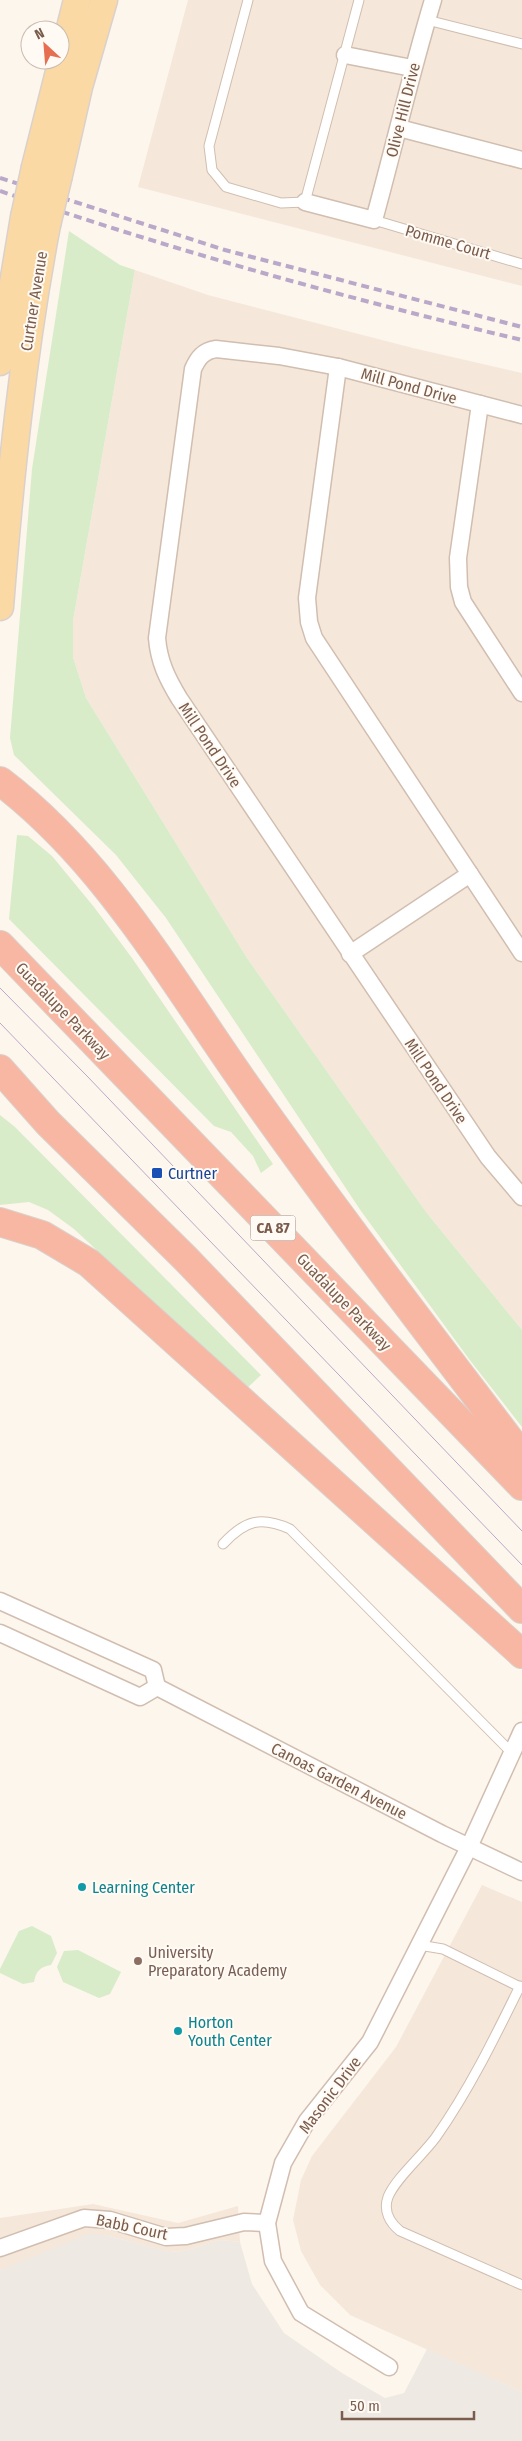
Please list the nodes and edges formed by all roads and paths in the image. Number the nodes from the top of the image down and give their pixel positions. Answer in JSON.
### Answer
{"nodes":[{"id":1,"x":77,"y":0,"type":"edge"},
{"id":2,"x":104,"y":0,"type":"edge"},
{"id":3,"x":248,"y":0,"type":"edge"},
{"id":4,"x":359,"y":0,"type":"edge"},
{"id":5,"x":433,"y":0,"type":"edge"},
{"id":6,"x":427,"y":20,"type":"junction"},
{"id":7,"x":522,"y":44,"type":"edge"},
{"id":8,"x":346,"y":55,"type":"junction"},
{"id":9,"x":412,"y":68,"type":"junction"},
{"id":10,"x":399,"y":128,"type":"junction"},
{"id":11,"x":522,"y":160,"type":"edge"},
{"id":12,"x":47,"y":171,"type":"junction"},
{"id":13,"x":305,"y":202,"type":"junction"},
{"id":14,"x":374,"y":220,"type":"junction"},
{"id":15,"x":35,"y":221,"type":"junction"},
{"id":16,"x":522,"y":264,"type":"edge"},
{"id":17,"x":0,"y":362,"type":"edge"},
{"id":18,"x":338,"y":367,"type":"junction"},
{"id":19,"x":480,"y":404,"type":"junction"},
{"id":20,"x":522,"y":415,"type":"edge"},
{"id":21,"x":0,"y":607,"type":"edge"},
{"id":22,"x":522,"y":693,"type":"edge"},
{"id":23,"x":0,"y":781,"type":"edge"},
{"id":24,"x":470,"y":874,"type":"junction"},
{"id":25,"x":0,"y":945,"type":"edge"},
{"id":26,"x":522,"y":953,"type":"edge"},
{"id":27,"x":350,"y":954,"type":"junction"},
{"id":28,"x":5,"y":1089,"type":"edge"},
{"id":29,"x":522,"y":1196,"type":"edge"},
{"id":30,"x":0,"y":1222,"type":"edge"},
{"id":31,"x":522,"y":1456,"type":"edge"},
{"id":32,"x":522,"y":1486,"type":"edge"},
{"id":33,"x":223,"y":1544,"type":"dead end"},
{"id":34,"x":0,"y":1601,"type":"edge"},
{"id":35,"x":522,"y":1609,"type":"edge"},
{"id":36,"x":0,"y":1633,"type":"edge"},
{"id":37,"x":516,"y":1649,"type":"edge"},
{"id":38,"x":157,"y":1687,"type":"junction"},
{"id":39,"x":522,"y":1730,"type":"edge"},
{"id":40,"x":511,"y":1752,"type":"junction"},
{"id":41,"x":469,"y":1847,"type":"junction"},
{"id":42,"x":522,"y":1872,"type":"edge"},
{"id":43,"x":419,"y":1945,"type":"junction"},
{"id":44,"x":521,"y":1987,"type":"edge"},
{"id":45,"x":267,"y":2223,"type":"junction"},
{"id":46,"x":0,"y":2248,"type":"edge"},
{"id":47,"x":522,"y":2285,"type":"edge"},
{"id":48,"x":389,"y":2367,"type":"dead end"}],
"edges":[{"from":1,"to":12,"type":"main road","name":"Curtner Avenue"},
{"from":2,"to":12,"type":"main road","name":"Curtner Avenue"},
{"from":3,"to":13,"type":"lane"},
{"from":4,"to":8,"type":"lane"},
{"from":5,"to":6,"type":"street","name":"Olive Hill Drive"},
{"from":6,"to":7,"type":"lane"},
{"from":6,"to":9,"type":"street","name":"Olive Hill Drive"},
{"from":8,"to":9,"type":"street"},
{"from":8,"to":13,"type":"lane"},
{"from":9,"to":10,"type":"street","name":"Olive Hill Drive"},
{"from":10,"to":11,"type":"street"},
{"from":10,"to":14,"type":"street","name":"Olive Hill Drive"},
{"from":12,"to":15,"type":"main road","name":"Curtner Avenue","bridge":true},
{"from":13,"to":14,"type":"street"},
{"from":14,"to":16,"type":"lane","name":"Pomme Court"},
{"from":15,"to":17,"type":"main road","name":"Curtner Avenue"},
{"from":15,"to":21,"type":"main road","name":"Curtner Avenue"},
{"from":18,"to":19,"type":"street","name":"Mill Pond Drive"},
{"from":18,"to":24,"type":"street","name":"Mill Pond Drive"},
{"from":18,"to":27,"type":"street","name":"Mill Pond Drive"},
{"from":19,"to":20,"type":"street","name":"Mill Pond Drive"},
{"from":19,"to":22,"type":"street","name":"Mill Pond Drive"},
{"from":23,"to":31,"type":"highway"},
{"from":24,"to":26,"type":"street","name":"Mill Pond Drive"},
{"from":24,"to":27,"type":"street"},
{"from":25,"to":32,"type":"highway","name":"Guadalupe Parkway","number":"CA 87"},
{"from":27,"to":29,"type":"street","name":"Mill Pond Drive"},
{"from":28,"to":35,"type":"highway"},
{"from":30,"to":37,"type":"highway"},
{"from":33,"to":40,"type":"lane"},
{"from":34,"to":38,"type":"street"},
{"from":36,"to":38,"type":"street"},
{"from":38,"to":41,"type":"street","name":"Canoas Garden Avenue"},
{"from":39,"to":40,"type":"street"},
{"from":40,"to":41,"type":"street"},
{"from":41,"to":42,"type":"street","name":"Canoas Garden Avenue"},
{"from":41,"to":43,"type":"street","name":"Masonic Drive"},
{"from":43,"to":44,"type":"lane"},
{"from":43,"to":45,"type":"street","name":"Masonic Drive"},
{"from":44,"to":47,"type":"lane"},
{"from":45,"to":46,"type":"street","name":"Babb Court"},
{"from":45,"to":48,"type":"street","name":"Masonic Drive"}]}
